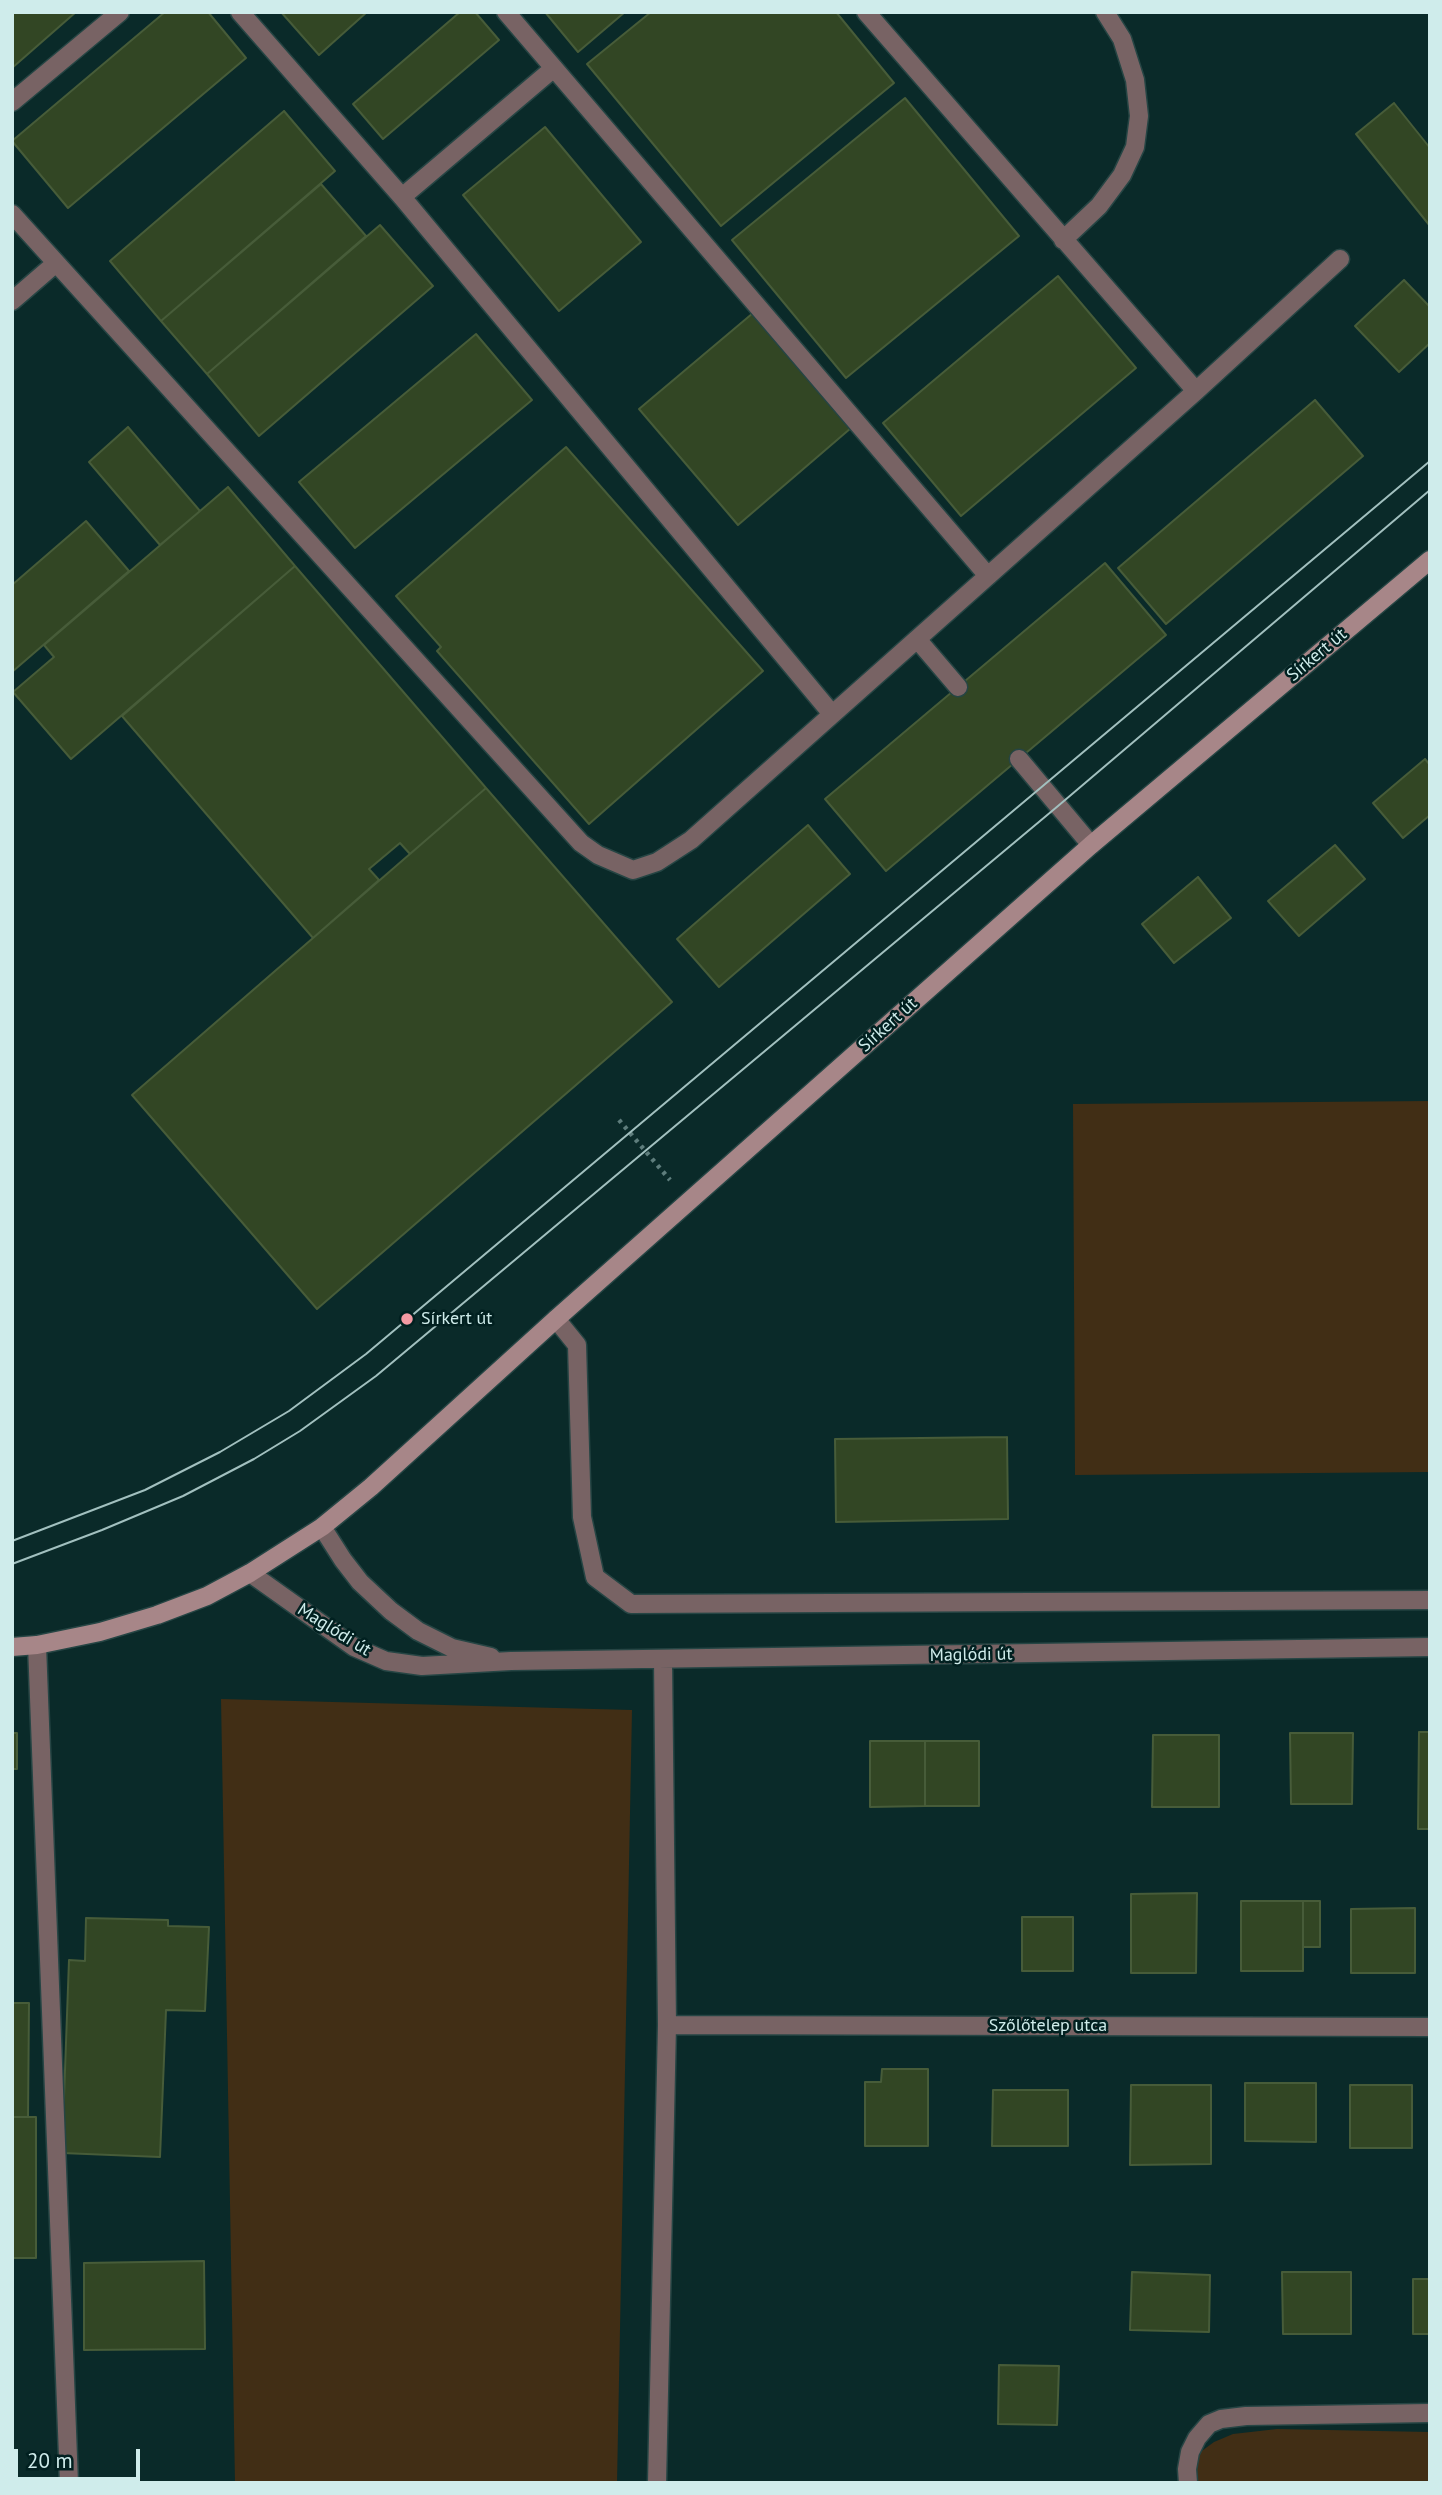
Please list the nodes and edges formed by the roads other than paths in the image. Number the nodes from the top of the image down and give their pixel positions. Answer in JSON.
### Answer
{"nodes":[{"id":1,"x":120,"y":12,"type":"edge"},
{"id":2,"x":240,"y":12,"type":"edge"},
{"id":3,"x":506,"y":12,"type":"edge"},
{"id":4,"x":866,"y":12,"type":"edge"},
{"id":5,"x":1105,"y":12,"type":"edge"},
{"id":6,"x":554,"y":68,"type":"junction"},
{"id":7,"x":12,"y":102,"type":"edge"},
{"id":8,"x":401,"y":197,"type":"junction"},
{"id":9,"x":12,"y":214,"type":"edge"},
{"id":10,"x":1063,"y":240,"type":"junction"},
{"id":11,"x":1340,"y":259,"type":"dead end"},
{"id":12,"x":56,"y":263,"type":"junction"},
{"id":13,"x":12,"y":300,"type":"edge"},
{"id":14,"x":1196,"y":391,"type":"junction"},
{"id":15,"x":1430,"y":560,"type":"edge"},
{"id":16,"x":988,"y":576,"type":"junction"},
{"id":17,"x":917,"y":639,"type":"junction"},
{"id":18,"x":958,"y":687,"type":"dead end"},
{"id":19,"x":832,"y":715,"type":"junction"},
{"id":20,"x":1019,"y":758,"type":"dead end"},
{"id":21,"x":1091,"y":845,"type":"junction"},
{"id":22,"x":556,"y":1319,"type":"junction"},
{"id":23,"x":322,"y":1527,"type":"junction"},
{"id":24,"x":250,"y":1573,"type":"junction"},
{"id":25,"x":1430,"y":1600,"type":"edge"},
{"id":26,"x":37,"y":1645,"type":"junction"},
{"id":27,"x":12,"y":1647,"type":"edge"},
{"id":28,"x":1430,"y":1647,"type":"edge"},
{"id":29,"x":512,"y":1661,"type":"junction"},
{"id":30,"x":663,"y":1661,"type":"junction"},
{"id":31,"x":667,"y":2025,"type":"junction"},
{"id":32,"x":1430,"y":2027,"type":"edge"},
{"id":33,"x":1430,"y":2413,"type":"edge"},
{"id":34,"x":69,"y":2483,"type":"edge"},
{"id":35,"x":657,"y":2483,"type":"edge"},
{"id":36,"x":1188,"y":2483,"type":"edge"}],
"edges":[{"from":1,"to":7,"type":"street"},
{"from":2,"to":8,"type":"street"},
{"from":3,"to":6,"type":"street"},
{"from":4,"to":10,"type":"street"},
{"from":5,"to":10,"type":"street"},
{"from":6,"to":8,"type":"street"},
{"from":6,"to":16,"type":"street"},
{"from":8,"to":19,"type":"street"},
{"from":9,"to":12,"type":"street"},
{"from":10,"to":14,"type":"street"},
{"from":11,"to":14,"type":"street"},
{"from":12,"to":13,"type":"street"},
{"from":12,"to":19,"type":"street"},
{"from":14,"to":16,"type":"street"},
{"from":15,"to":21,"type":"street","name":"Sírkert út"},
{"from":16,"to":17,"type":"street"},
{"from":17,"to":18,"type":"street"},
{"from":17,"to":19,"type":"street"},
{"from":20,"to":21,"type":"street"},
{"from":21,"to":22,"type":"street","name":"Sírkert út"},
{"from":22,"to":23,"type":"street","name":"Sírkert út"},
{"from":22,"to":25,"type":"street"},
{"from":23,"to":24,"type":"street"},
{"from":23,"to":29,"type":"street","name":"Maglódi út"},
{"from":24,"to":26,"type":"street"},
{"from":24,"to":29,"type":"street","name":"Maglódi út"},
{"from":26,"to":27,"type":"street"},
{"from":26,"to":34,"type":"street"},
{"from":28,"to":30,"type":"street","name":"Maglódi út"},
{"from":29,"to":30,"type":"street","name":"Maglódi út"},
{"from":30,"to":31,"type":"street"},
{"from":31,"to":32,"type":"street","name":"Szőlőtelep utca"},
{"from":31,"to":35,"type":"street"},
{"from":33,"to":36,"type":"street"}]}
